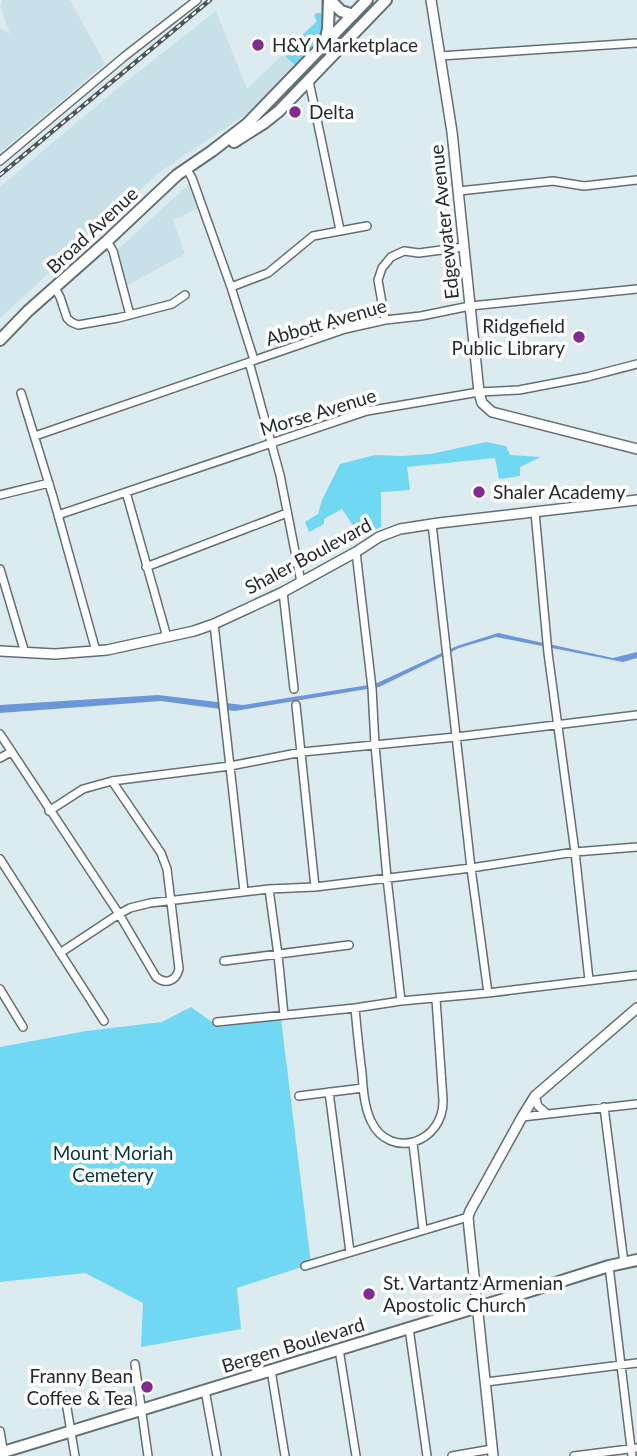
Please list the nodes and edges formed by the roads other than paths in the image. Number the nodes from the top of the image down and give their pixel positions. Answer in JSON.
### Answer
{"nodes":[{"id":1,"x":197,"y":0,"type":"edge"},
{"id":2,"x":329,"y":0,"type":"edge"},
{"id":3,"x":367,"y":0,"type":"edge"},
{"id":4,"x":386,"y":0,"type":"edge"},
{"id":5,"x":431,"y":0,"type":"edge"},
{"id":6,"x":353,"y":15,"type":"junction"},
{"id":7,"x":325,"y":43,"type":"junction"},
{"id":8,"x":637,"y":43,"type":"edge"},
{"id":9,"x":440,"y":56,"type":"junction"},
{"id":10,"x":305,"y":64,"type":"junction"},
{"id":11,"x":309,"y":81,"type":"junction"},
{"id":12,"x":212,"y":151,"type":"junction"},
{"id":13,"x":0,"y":161,"type":"edge"},
{"id":14,"x":186,"y":168,"type":"junction"},
{"id":15,"x":637,"y":180,"type":"edge"},
{"id":16,"x":459,"y":191,"type":"junction"},
{"id":17,"x":367,"y":226,"type":"dead end"},
{"id":18,"x":340,"y":230,"type":"junction"},
{"id":19,"x":107,"y":241,"type":"junction"},
{"id":20,"x":464,"y":247,"type":"junction"},
{"id":21,"x":231,"y":287,"type":"junction"},
{"id":22,"x":55,"y":288,"type":"junction"},
{"id":23,"x":637,"y":289,"type":"edge"},
{"id":24,"x":185,"y":295,"type":"dead end"},
{"id":25,"x":470,"y":306,"type":"junction"},
{"id":26,"x":130,"y":315,"type":"junction"},
{"id":27,"x":385,"y":320,"type":"junction"},
{"id":28,"x":0,"y":340,"type":"edge"},
{"id":29,"x":252,"y":361,"type":"junction"},
{"id":30,"x":637,"y":364,"type":"edge"},
{"id":31,"x":479,"y":392,"type":"junction"},
{"id":32,"x":21,"y":394,"type":"dead end"},
{"id":33,"x":35,"y":436,"type":"junction"},
{"id":34,"x":272,"y":442,"type":"junction"},
{"id":35,"x":637,"y":449,"type":"edge"},
{"id":36,"x":49,"y":483,"type":"junction"},
{"id":37,"x":126,"y":492,"type":"junction"},
{"id":38,"x":0,"y":495,"type":"edge"},
{"id":39,"x":637,"y":500,"type":"edge"},
{"id":40,"x":535,"y":512,"type":"junction"},
{"id":41,"x":287,"y":513,"type":"junction"},
{"id":42,"x":58,"y":515,"type":"junction"},
{"id":43,"x":432,"y":524,"type":"junction"},
{"id":44,"x":356,"y":552,"type":"junction"},
{"id":45,"x":146,"y":567,"type":"junction"},
{"id":46,"x":0,"y":569,"type":"edge"},
{"id":47,"x":301,"y":582,"type":"junction"},
{"id":48,"x":283,"y":592,"type":"junction"},
{"id":49,"x":214,"y":624,"type":"junction"},
{"id":50,"x":167,"y":637,"type":"junction"},
{"id":51,"x":0,"y":651,"type":"edge"},
{"id":52,"x":96,"y":651,"type":"junction"},
{"id":53,"x":25,"y":653,"type":"junction"},
{"id":54,"x":294,"y":689,"type":"dead end"},
{"id":55,"x":296,"y":705,"type":"dead end"},
{"id":56,"x":637,"y":715,"type":"edge"},
{"id":57,"x":557,"y":725,"type":"junction"},
{"id":58,"x":0,"y":734,"type":"edge"},
{"id":59,"x":456,"y":737,"type":"junction"},
{"id":60,"x":375,"y":744,"type":"junction"},
{"id":61,"x":11,"y":752,"type":"junction"},
{"id":62,"x":302,"y":752,"type":"junction"},
{"id":63,"x":0,"y":758,"type":"edge"},
{"id":64,"x":230,"y":766,"type":"junction"},
{"id":65,"x":113,"y":781,"type":"junction"},
{"id":66,"x":49,"y":811,"type":"junction"},
{"id":67,"x":637,"y":847,"type":"edge"},
{"id":68,"x":575,"y":852,"type":"junction"},
{"id":69,"x":0,"y":859,"type":"edge"},
{"id":70,"x":471,"y":867,"type":"junction"},
{"id":71,"x":387,"y":878,"type":"junction"},
{"id":72,"x":315,"y":887,"type":"junction"},
{"id":73,"x":268,"y":888,"type":"junction"},
{"id":74,"x":244,"y":891,"type":"junction"},
{"id":75,"x":171,"y":900,"type":"junction"},
{"id":76,"x":119,"y":914,"type":"junction"},
{"id":77,"x":349,"y":945,"type":"dead end"},
{"id":78,"x":60,"y":953,"type":"junction"},
{"id":79,"x":278,"y":955,"type":"junction"},
{"id":80,"x":224,"y":961,"type":"dead end"},
{"id":81,"x":637,"y":975,"type":"edge"},
{"id":82,"x":589,"y":980,"type":"junction"},
{"id":83,"x":0,"y":991,"type":"edge"},
{"id":84,"x":488,"y":993,"type":"junction"},
{"id":85,"x":436,"y":999,"type":"junction"},
{"id":86,"x":401,"y":1001,"type":"junction"},
{"id":87,"x":355,"y":1008,"type":"junction"},
{"id":88,"x":637,"y":1008,"type":"edge"},
{"id":89,"x":284,"y":1015,"type":"junction"},
{"id":90,"x":104,"y":1021,"type":"dead end"},
{"id":91,"x":217,"y":1023,"type":"dead end"},
{"id":92,"x":23,"y":1027,"type":"dead end"},
{"id":93,"x":363,"y":1088,"type":"junction"},
{"id":94,"x":329,"y":1092,"type":"junction"},
{"id":95,"x":299,"y":1096,"type":"dead end"},
{"id":96,"x":535,"y":1096,"type":"junction"},
{"id":97,"x":637,"y":1104,"type":"edge"},
{"id":98,"x":604,"y":1107,"type":"junction"},
{"id":99,"x":546,"y":1114,"type":"junction"},
{"id":100,"x":522,"y":1117,"type":"junction"},
{"id":101,"x":413,"y":1143,"type":"junction"},
{"id":102,"x":468,"y":1217,"type":"junction"},
{"id":103,"x":423,"y":1230,"type":"junction"},
{"id":104,"x":349,"y":1252,"type":"junction"},
{"id":105,"x":637,"y":1261,"type":"edge"},
{"id":106,"x":624,"y":1263,"type":"junction"},
{"id":107,"x":305,"y":1266,"type":"dead end"},
{"id":108,"x":609,"y":1266,"type":"junction"},
{"id":109,"x":476,"y":1308,"type":"junction"},
{"id":110,"x":409,"y":1328,"type":"junction"},
{"id":111,"x":339,"y":1349,"type":"junction"},
{"id":112,"x":637,"y":1363,"type":"edge"},
{"id":113,"x":135,"y":1364,"type":"dead end"},
{"id":114,"x":622,"y":1365,"type":"junction"},
{"id":115,"x":271,"y":1370,"type":"junction"},
{"id":116,"x":486,"y":1382,"type":"junction"},
{"id":117,"x":205,"y":1390,"type":"junction"},
{"id":118,"x":65,"y":1396,"type":"dead end"},
{"id":119,"x":141,"y":1409,"type":"junction"},
{"id":120,"x":0,"y":1431,"type":"edge"},
{"id":121,"x":71,"y":1432,"type":"junction"},
{"id":122,"x":634,"y":1451,"type":"edge"},
{"id":123,"x":2,"y":1453,"type":"edge"},
{"id":124,"x":493,"y":1453,"type":"edge"},
{"id":125,"x":75,"y":1456,"type":"edge"},
{"id":126,"x":149,"y":1456,"type":"edge"},
{"id":127,"x":218,"y":1456,"type":"edge"},
{"id":128,"x":285,"y":1456,"type":"edge"},
{"id":129,"x":356,"y":1456,"type":"edge"},
{"id":130,"x":427,"y":1456,"type":"edge"},
{"id":131,"x":453,"y":1456,"type":"edge"},
{"id":132,"x":574,"y":1456,"type":"edge"}],
"edges":[{"from":1,"to":13,"type":"street"},
{"from":2,"to":6,"type":"main road"},
{"from":2,"to":7,"type":"main road"},
{"from":3,"to":6,"type":"main road"},
{"from":4,"to":11,"type":"main road"},
{"from":5,"to":9,"type":"street","name":"Edgewater Avenue"},
{"from":6,"to":7,"type":"main road"},
{"from":7,"to":10,"type":"main road"},
{"from":8,"to":9,"type":"street"},
{"from":9,"to":16,"type":"street","name":"Edgewater Avenue"},
{"from":10,"to":11,"type":"main road"},
{"from":10,"to":12,"type":"main road"},
{"from":11,"to":12,"type":"main road"},
{"from":11,"to":18,"type":"street"},
{"from":12,"to":14,"type":"main road","name":"Broad Avenue"},
{"from":14,"to":19,"type":"main road","name":"Broad Avenue"},
{"from":14,"to":21,"type":"street"},
{"from":15,"to":16,"type":"street"},
{"from":16,"to":20,"type":"street","name":"Edgewater Avenue"},
{"from":17,"to":18,"type":"street"},
{"from":18,"to":21,"type":"street"},
{"from":19,"to":22,"type":"main road","name":"Broad Avenue"},
{"from":19,"to":26,"type":"street"},
{"from":20,"to":25,"type":"street","name":"Edgewater Avenue"},
{"from":20,"to":27,"type":"street"},
{"from":21,"to":29,"type":"street"},
{"from":22,"to":26,"type":"street"},
{"from":22,"to":28,"type":"main road","name":"Broad Avenue"},
{"from":23,"to":25,"type":"street","name":"Abbott Avenue"},
{"from":24,"to":26,"type":"street"},
{"from":25,"to":27,"type":"street","name":"Abbott Avenue"},
{"from":25,"to":31,"type":"street","name":"Edgewater Avenue"},
{"from":27,"to":29,"type":"street","name":"Abbott Avenue"},
{"from":29,"to":33,"type":"street","name":"Abbott Avenue"},
{"from":29,"to":34,"type":"street"},
{"from":30,"to":31,"type":"street","name":"Morse Avenue"},
{"from":31,"to":34,"type":"street","name":"Morse Avenue"},
{"from":31,"to":35,"type":"street"},
{"from":32,"to":33,"type":"street"},
{"from":33,"to":36,"type":"street"},
{"from":34,"to":37,"type":"street","name":"Morse Avenue"},
{"from":34,"to":41,"type":"street"},
{"from":36,"to":38,"type":"street"},
{"from":36,"to":42,"type":"street"},
{"from":37,"to":42,"type":"street","name":"Morse Avenue"},
{"from":37,"to":45,"type":"street"},
{"from":39,"to":40,"type":"street","name":"Shaler Boulevard"},
{"from":40,"to":43,"type":"street","name":"Shaler Boulevard"},
{"from":40,"to":57,"type":"street"},
{"from":41,"to":45,"type":"street"},
{"from":41,"to":47,"type":"street"},
{"from":42,"to":52,"type":"street"},
{"from":43,"to":44,"type":"street","name":"Shaler Boulevard"},
{"from":43,"to":59,"type":"street"},
{"from":44,"to":47,"type":"street","name":"Shaler Boulevard"},
{"from":44,"to":60,"type":"street"},
{"from":45,"to":50,"type":"street"},
{"from":46,"to":53,"type":"street"},
{"from":47,"to":48,"type":"street","name":"Shaler Boulevard"},
{"from":48,"to":49,"type":"street","name":"Shaler Boulevard"},
{"from":48,"to":54,"type":"street"},
{"from":49,"to":50,"type":"street","name":"Shaler Boulevard"},
{"from":49,"to":64,"type":"street"},
{"from":50,"to":52,"type":"street","name":"Shaler Boulevard"},
{"from":51,"to":53,"type":"street","name":"Shaler Boulevard"},
{"from":52,"to":53,"type":"street","name":"Shaler Boulevard"},
{"from":55,"to":62,"type":"street"},
{"from":56,"to":57,"type":"street"},
{"from":57,"to":59,"type":"street"},
{"from":57,"to":68,"type":"street"},
{"from":58,"to":61,"type":"street"},
{"from":59,"to":60,"type":"street"},
{"from":59,"to":70,"type":"street"},
{"from":60,"to":62,"type":"street"},
{"from":60,"to":71,"type":"street"},
{"from":61,"to":63,"type":"street"},
{"from":61,"to":66,"type":"street"},
{"from":62,"to":64,"type":"street"},
{"from":62,"to":72,"type":"street"},
{"from":64,"to":65,"type":"street"},
{"from":64,"to":74,"type":"street"},
{"from":65,"to":66,"type":"street"},
{"from":65,"to":75,"type":"street"},
{"from":66,"to":76,"type":"street"},
{"from":67,"to":68,"type":"street"},
{"from":68,"to":70,"type":"street"},
{"from":68,"to":82,"type":"street"},
{"from":69,"to":78,"type":"street"},
{"from":70,"to":71,"type":"street"},
{"from":70,"to":84,"type":"street"},
{"from":71,"to":72,"type":"street"},
{"from":71,"to":86,"type":"street"},
{"from":72,"to":73,"type":"street"},
{"from":73,"to":74,"type":"street"},
{"from":73,"to":79,"type":"street"},
{"from":74,"to":75,"type":"street"},
{"from":75,"to":76,"type":"street"},
{"from":75,"to":76,"type":"street"},
{"from":76,"to":78,"type":"street"},
{"from":77,"to":79,"type":"street"},
{"from":78,"to":90,"type":"street"},
{"from":79,"to":80,"type":"street"},
{"from":79,"to":89,"type":"street"},
{"from":81,"to":82,"type":"street"},
{"from":82,"to":84,"type":"street"},
{"from":83,"to":92,"type":"street"},
{"from":84,"to":85,"type":"street"},
{"from":85,"to":86,"type":"street"},
{"from":85,"to":101,"type":"street"},
{"from":86,"to":87,"type":"street"},
{"from":87,"to":89,"type":"street"},
{"from":87,"to":93,"type":"street"},
{"from":88,"to":96,"type":"street"},
{"from":89,"to":91,"type":"street"},
{"from":93,"to":94,"type":"street"},
{"from":93,"to":101,"type":"street"},
{"from":94,"to":95,"type":"street"},
{"from":94,"to":104,"type":"street"},
{"from":96,"to":99,"type":"street"},
{"from":96,"to":100,"type":"street"},
{"from":97,"to":98,"type":"street"},
{"from":98,"to":99,"type":"street"},
{"from":98,"to":106,"type":"street"},
{"from":99,"to":100,"type":"street"},
{"from":100,"to":102,"type":"street"},
{"from":101,"to":103,"type":"street"},
{"from":102,"to":103,"type":"street"},
{"from":102,"to":109,"type":"street"},
{"from":103,"to":104,"type":"street"},
{"from":104,"to":107,"type":"street"},
{"from":105,"to":106,"type":"main road","name":"Bergen Boulevard"},
{"from":106,"to":108,"type":"main road","name":"Bergen Boulevard"},
{"from":108,"to":109,"type":"main road","name":"Bergen Boulevard"},
{"from":108,"to":114,"type":"street"},
{"from":109,"to":110,"type":"main road","name":"Bergen Boulevard"},
{"from":109,"to":116,"type":"street"},
{"from":110,"to":111,"type":"main road","name":"Bergen Boulevard"},
{"from":110,"to":130,"type":"street"},
{"from":111,"to":115,"type":"main road","name":"Bergen Boulevard"},
{"from":111,"to":129,"type":"street"},
{"from":112,"to":114,"type":"street"},
{"from":113,"to":119,"type":"street"},
{"from":114,"to":116,"type":"street"},
{"from":114,"to":122,"type":"street"},
{"from":115,"to":117,"type":"main road","name":"Bergen Boulevard"},
{"from":115,"to":128,"type":"street"},
{"from":116,"to":124,"type":"street"},
{"from":117,"to":119,"type":"main road","name":"Bergen Boulevard"},
{"from":117,"to":127,"type":"street"},
{"from":118,"to":121,"type":"street"},
{"from":119,"to":121,"type":"main road","name":"Bergen Boulevard"},
{"from":119,"to":126,"type":"street"},
{"from":120,"to":123,"type":"street"},
{"from":121,"to":123,"type":"main road","name":"Bergen Boulevard"},
{"from":121,"to":125,"type":"street"},
{"from":122,"to":132,"type":"street"},
{"from":124,"to":131,"type":"street"}]}
